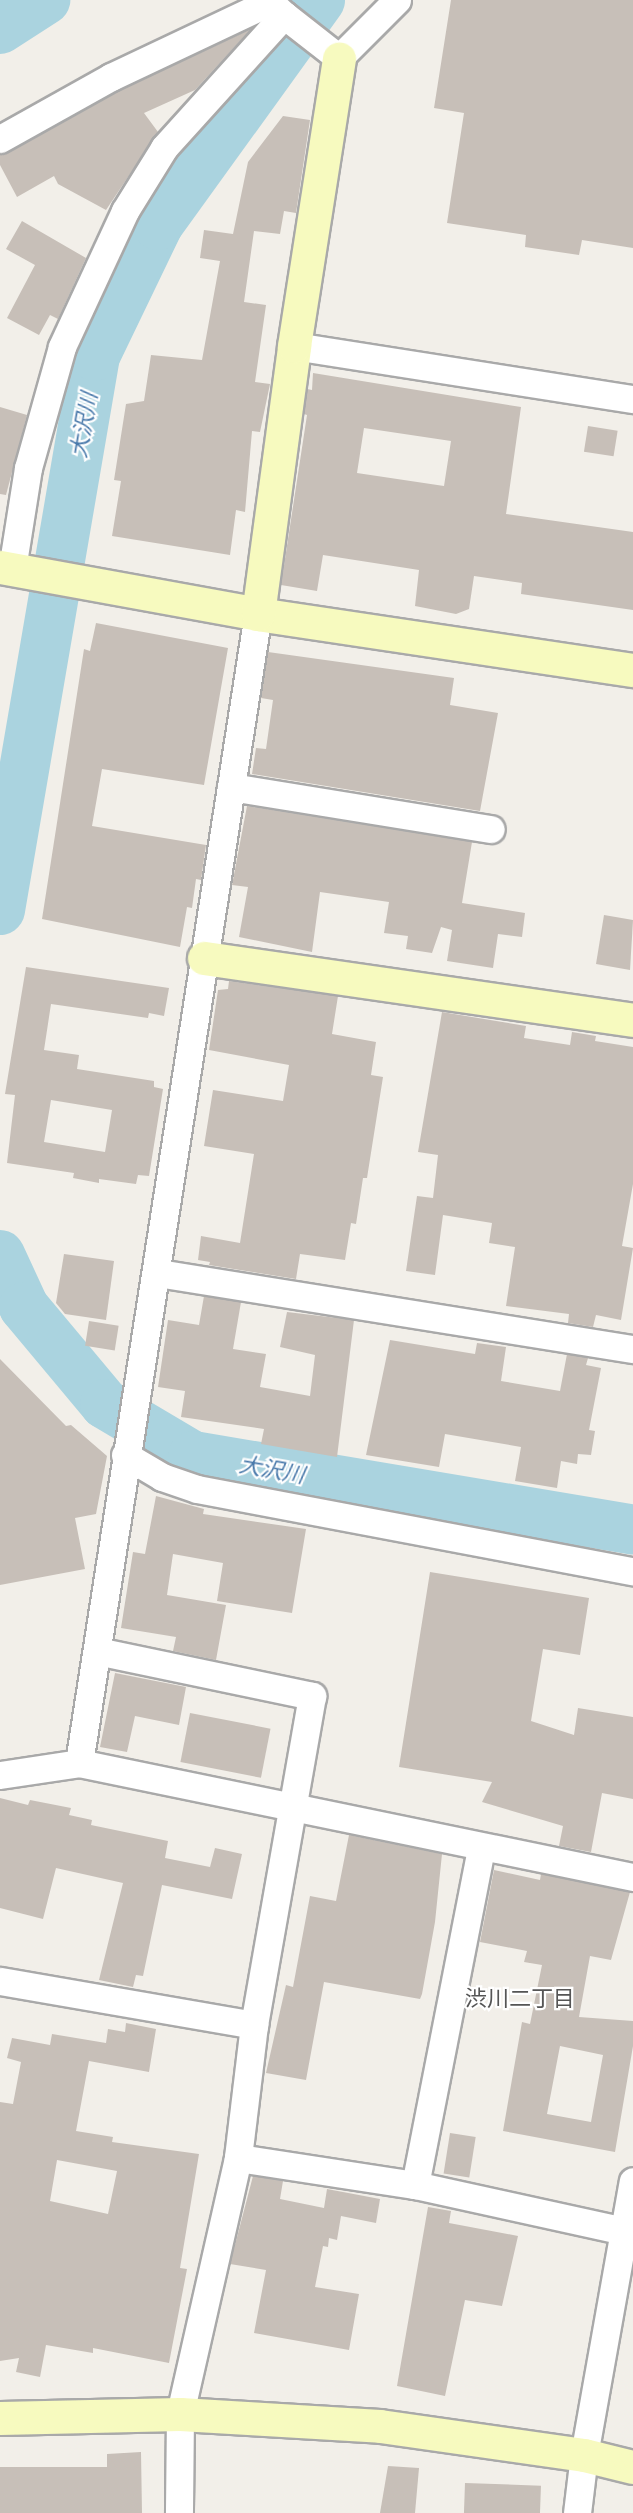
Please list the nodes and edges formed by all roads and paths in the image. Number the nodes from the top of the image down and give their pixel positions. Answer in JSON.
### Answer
{"nodes":[{"id":1,"x":397,"y":0,"type":"edge"},
{"id":2,"x":285,"y":15,"type":"junction"},
{"id":3,"x":334,"y":53,"type":"junction"},
{"id":4,"x":0,"y":139,"type":"edge"},
{"id":5,"x":294,"y":346,"type":"junction"},
{"id":6,"x":633,"y":399,"type":"edge"},
{"id":7,"x":11,"y":569,"type":"edge"},
{"id":8,"x":258,"y":614,"type":"junction"},
{"id":9,"x":633,"y":670,"type":"edge"},
{"id":10,"x":231,"y":787,"type":"junction"},
{"id":11,"x":491,"y":829,"type":"dead end"},
{"id":12,"x":204,"y":958,"type":"junction"},
{"id":13,"x":633,"y":1020,"type":"edge"},
{"id":14,"x":158,"y":1273,"type":"junction"},
{"id":15,"x":633,"y":1349,"type":"edge"},
{"id":16,"x":125,"y":1455,"type":"junction"},
{"id":17,"x":633,"y":1571,"type":"edge"},
{"id":18,"x":97,"y":1651,"type":"junction"},
{"id":19,"x":79,"y":1762,"type":"junction"},
{"id":20,"x":0,"y":1775,"type":"edge"},
{"id":21,"x":293,"y":1810,"type":"junction"},
{"id":22,"x":481,"y":1848,"type":"junction"},
{"id":23,"x":633,"y":1877,"type":"edge"},
{"id":24,"x":0,"y":1981,"type":"edge"},
{"id":25,"x":254,"y":2025,"type":"junction"},
{"id":26,"x":238,"y":2157,"type":"junction"},
{"id":27,"x":633,"y":2181,"type":"edge"},
{"id":28,"x":415,"y":2185,"type":"junction"},
{"id":29,"x":629,"y":2232,"type":"edge"},
{"id":30,"x":180,"y":2414,"type":"junction"},
{"id":31,"x":0,"y":2418,"type":"edge"},
{"id":32,"x":584,"y":2455,"type":"junction"},
{"id":33,"x":633,"y":2467,"type":"edge"},
{"id":34,"x":179,"y":2513,"type":"edge"},
{"id":35,"x":578,"y":2513,"type":"edge"}],
"edges":[{"from":1,"to":3,"type":"street"},
{"from":2,"to":3,"type":"street"},
{"from":2,"to":4,"type":"street"},
{"from":2,"to":7,"type":"street"},
{"from":3,"to":5,"type":"street"},
{"from":5,"to":6,"type":"street"},
{"from":5,"to":8,"type":"street"},
{"from":7,"to":8,"type":"street"},
{"from":8,"to":9,"type":"street"},
{"from":8,"to":10,"type":"street"},
{"from":10,"to":11,"type":"street"},
{"from":10,"to":12,"type":"street"},
{"from":12,"to":13,"type":"street"},
{"from":12,"to":14,"type":"street"},
{"from":14,"to":15,"type":"street"},
{"from":14,"to":16,"type":"street"},
{"from":16,"to":17,"type":"street"},
{"from":16,"to":18,"type":"street"},
{"from":18,"to":19,"type":"street"},
{"from":18,"to":21,"type":"street"},
{"from":19,"to":20,"type":"street"},
{"from":19,"to":21,"type":"street"},
{"from":21,"to":22,"type":"street"},
{"from":21,"to":25,"type":"street"},
{"from":22,"to":23,"type":"street"},
{"from":22,"to":28,"type":"street"},
{"from":24,"to":25,"type":"street"},
{"from":25,"to":26,"type":"street"},
{"from":26,"to":28,"type":"street"},
{"from":26,"to":30,"type":"street"},
{"from":27,"to":29,"type":"street"},
{"from":28,"to":29,"type":"street"},
{"from":29,"to":32,"type":"street"},
{"from":30,"to":31,"type":"street"},
{"from":30,"to":32,"type":"street"},
{"from":30,"to":34,"type":"street"},
{"from":32,"to":33,"type":"street"},
{"from":32,"to":35,"type":"street"}]}
